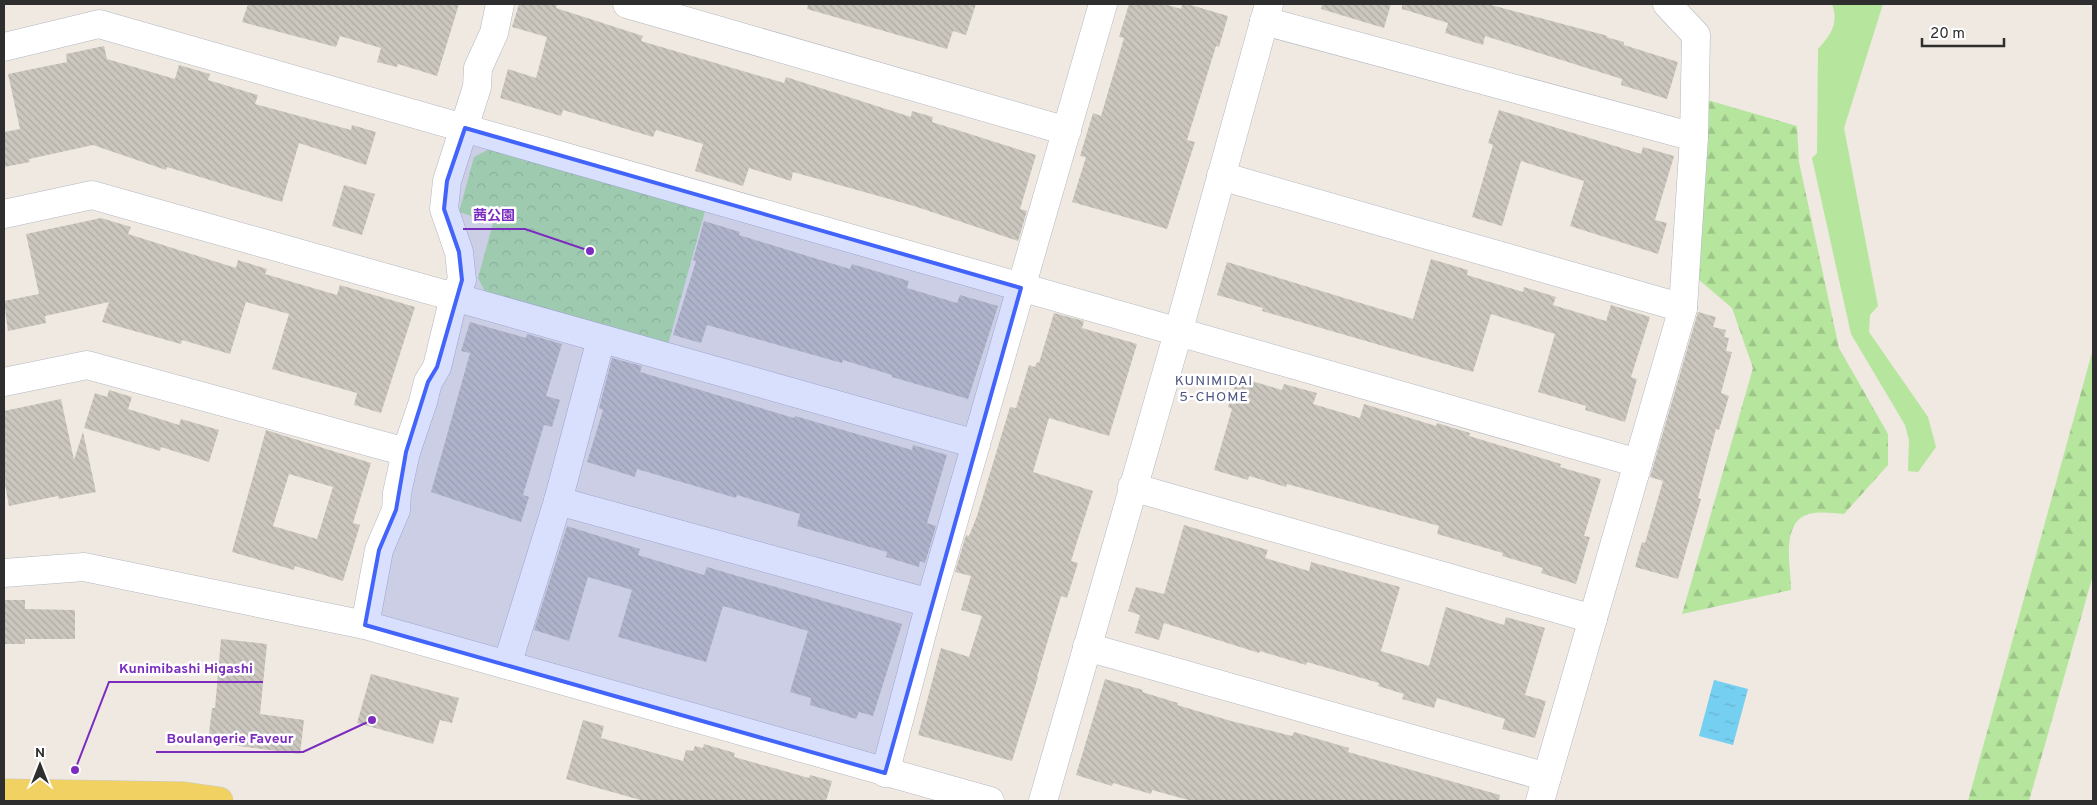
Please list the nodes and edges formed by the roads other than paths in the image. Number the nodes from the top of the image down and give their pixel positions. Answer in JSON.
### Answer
{"nodes":[{"id":1,"x":500,"y":4,"type":"edge"},
{"id":2,"x":627,"y":4,"type":"edge"},
{"id":3,"x":1103,"y":4,"type":"edge"},
{"id":4,"x":1667,"y":4,"type":"edge"},
{"id":5,"x":1267,"y":12,"type":"edge"},
{"id":6,"x":4,"y":47,"type":"edge"},
{"id":7,"x":465,"y":128,"type":"junction"},
{"id":8,"x":1067,"y":131,"type":"junction"},
{"id":9,"x":1694,"y":137,"type":"junction"},
{"id":10,"x":1221,"y":176,"type":"junction"},
{"id":11,"x":4,"y":214,"type":"edge"},
{"id":12,"x":1021,"y":288,"type":"junction"},
{"id":13,"x":454,"y":298,"type":"junction"},
{"id":14,"x":1683,"y":308,"type":"junction"},
{"id":15,"x":1178,"y":333,"type":"junction"},
{"id":16,"x":601,"y":339,"type":"junction"},
{"id":17,"x":4,"y":382,"type":"edge"},
{"id":18,"x":976,"y":444,"type":"junction"},
{"id":19,"x":406,"y":452,"type":"junction"},
{"id":20,"x":1638,"y":463,"type":"junction"},
{"id":21,"x":1132,"y":487,"type":"junction"},
{"id":22,"x":558,"y":501,"type":"junction"},
{"id":23,"x":4,"y":573,"type":"edge"},
{"id":24,"x":930,"y":603,"type":"junction"},
{"id":25,"x":1593,"y":619,"type":"junction"},
{"id":26,"x":365,"y":625,"type":"junction"},
{"id":27,"x":1087,"y":647,"type":"junction"},
{"id":28,"x":507,"y":665,"type":"junction"},
{"id":29,"x":885,"y":773,"type":"junction"},
{"id":30,"x":1543,"y":789,"type":"edge"},
{"id":31,"x":4,"y":793,"type":"edge"},
{"id":32,"x":219,"y":801,"type":"edge"},
{"id":33,"x":990,"y":801,"type":"edge"},
{"id":34,"x":1043,"y":801,"type":"edge"}],
"edges":[{"from":1,"to":7,"type":"street"},
{"from":2,"to":8,"type":"street"},
{"from":3,"to":8,"type":"street"},
{"from":4,"to":9,"type":"street"},
{"from":5,"to":9,"type":"street"},
{"from":5,"to":10,"type":"street"},
{"from":6,"to":7,"type":"street"},
{"from":7,"to":12,"type":"street"},
{"from":7,"to":13,"type":"street"},
{"from":8,"to":12,"type":"street"},
{"from":9,"to":14,"type":"street"},
{"from":10,"to":14,"type":"street"},
{"from":10,"to":15,"type":"street"},
{"from":11,"to":13,"type":"street"},
{"from":12,"to":15,"type":"street"},
{"from":12,"to":18,"type":"street"},
{"from":13,"to":16,"type":"street"},
{"from":13,"to":19,"type":"street"},
{"from":14,"to":20,"type":"street"},
{"from":15,"to":20,"type":"street"},
{"from":15,"to":21,"type":"street"},
{"from":16,"to":18,"type":"street"},
{"from":16,"to":22,"type":"street"},
{"from":17,"to":19,"type":"street"},
{"from":18,"to":24,"type":"street"},
{"from":19,"to":26,"type":"street"},
{"from":20,"to":25,"type":"street"},
{"from":21,"to":25,"type":"street"},
{"from":21,"to":27,"type":"street"},
{"from":22,"to":24,"type":"street"},
{"from":22,"to":28,"type":"street"},
{"from":23,"to":26,"type":"street"},
{"from":24,"to":29,"type":"street"},
{"from":25,"to":30,"type":"street"},
{"from":26,"to":28,"type":"street"},
{"from":27,"to":30,"type":"street"},
{"from":27,"to":34,"type":"street"},
{"from":28,"to":29,"type":"street"},
{"from":29,"to":33,"type":"street"},
{"from":31,"to":32,"type":"main road"}]}
